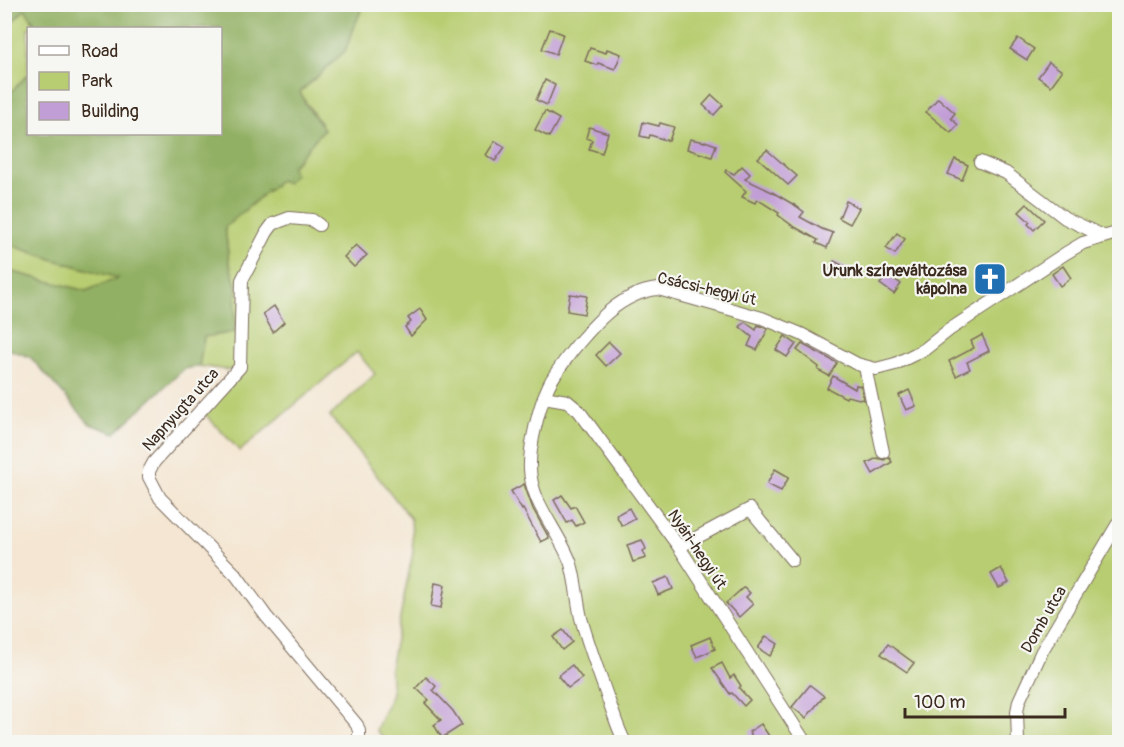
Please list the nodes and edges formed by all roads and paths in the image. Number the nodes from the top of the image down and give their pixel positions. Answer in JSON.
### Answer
{"nodes":[{"id":1,"x":980,"y":162,"type":"dead end"},
{"id":2,"x":319,"y":225,"type":"dead end"},
{"id":3,"x":1119,"y":232,"type":"edge"},
{"id":4,"x":1103,"y":236,"type":"junction"},
{"id":5,"x":866,"y":368,"type":"junction"},
{"id":6,"x":544,"y":397,"type":"junction"},
{"id":7,"x":883,"y":452,"type":"dead end"},
{"id":8,"x":1119,"y":520,"type":"edge"},
{"id":9,"x":679,"y":547,"type":"junction"},
{"id":10,"x":792,"y":560,"type":"dead end"},
{"id":11,"x":359,"y":742,"type":"edge"},
{"id":12,"x":625,"y":742,"type":"edge"},
{"id":13,"x":805,"y":742,"type":"edge"},
{"id":14,"x":1018,"y":742,"type":"edge"}],
"edges":[{"from":1,"to":4,"type":"street"},
{"from":2,"to":11,"type":"street","name":"Napnyugta utca"},
{"from":3,"to":4,"type":"street"},
{"from":4,"to":5,"type":"street"},
{"from":5,"to":6,"type":"street","name":"Csácsi-hegyi út"},
{"from":5,"to":7,"type":"street"},
{"from":6,"to":9,"type":"street","name":"Nyári-hegyi út"},
{"from":6,"to":12,"type":"street","name":"Csácsi-hegyi út"},
{"from":8,"to":14,"type":"street","name":"Domb utca"},
{"from":9,"to":10,"type":"street"},
{"from":9,"to":13,"type":"street","name":"Nyári-hegyi út"}]}
